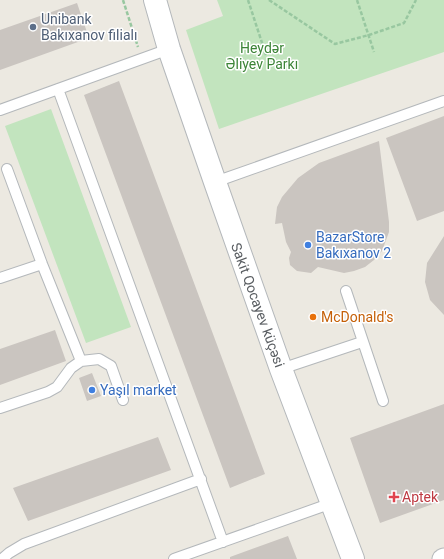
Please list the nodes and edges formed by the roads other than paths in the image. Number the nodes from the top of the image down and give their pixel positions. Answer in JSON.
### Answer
{"nodes":[{"id":1,"x":156,"y":0,"type":"edge"},
{"id":2,"x":168,"y":0,"type":"edge"},
{"id":3,"x":167,"y":42,"type":"junction"},
{"id":4,"x":58,"y":88,"type":"junction"},
{"id":5,"x":444,"y":101,"type":"edge"},
{"id":6,"x":0,"y":110,"type":"edge"},
{"id":7,"x":8,"y":169,"type":"dead end"},
{"id":8,"x":215,"y":182,"type":"junction"},
{"id":9,"x":42,"y":264,"type":"junction"},
{"id":10,"x":0,"y":278,"type":"edge"},
{"id":11,"x":346,"y":291,"type":"dead end"},
{"id":12,"x":362,"y":342,"type":"junction"},
{"id":13,"x":81,"y":361,"type":"junction"},
{"id":14,"x":281,"y":369,"type":"junction"},
{"id":15,"x":123,"y":400,"type":"dead end"},
{"id":16,"x":383,"y":401,"type":"dead end"},
{"id":17,"x":0,"y":408,"type":"edge"},
{"id":18,"x":201,"y":479,"type":"junction"},
{"id":19,"x":332,"y":503,"type":"junction"},
{"id":20,"x":223,"y":542,"type":"junction"},
{"id":21,"x":2,"y":559,"type":"edge"},
{"id":22,"x":174,"y":559,"type":"edge"},
{"id":23,"x":353,"y":559,"type":"edge"}],
"edges":[{"from":1,"to":3,"type":"street","name":"Sakit Qocayev küçəsi"},
{"from":2,"to":3,"type":"street"},
{"from":3,"to":4,"type":"lane"},
{"from":3,"to":8,"type":"street","name":"Sakit Qocayev küçəsi"},
{"from":4,"to":6,"type":"lane"},
{"from":4,"to":18,"type":"lane"},
{"from":5,"to":8,"type":"lane"},
{"from":7,"to":9,"type":"lane"},
{"from":8,"to":14,"type":"street","name":"Sakit Qocayev küçəsi"},
{"from":9,"to":10,"type":"lane"},
{"from":9,"to":13,"type":"lane"},
{"from":11,"to":12,"type":"lane"},
{"from":12,"to":14,"type":"lane"},
{"from":12,"to":16,"type":"lane"},
{"from":13,"to":15,"type":"lane"},
{"from":13,"to":17,"type":"lane"},
{"from":14,"to":19,"type":"street","name":"Sakit Qocayev küçəsi"},
{"from":18,"to":20,"type":"lane"},
{"from":18,"to":21,"type":"lane"},
{"from":19,"to":20,"type":"lane"},
{"from":19,"to":23,"type":"street","name":"Sakit Qocayev küçəsi"},
{"from":20,"to":22,"type":"lane"}]}
